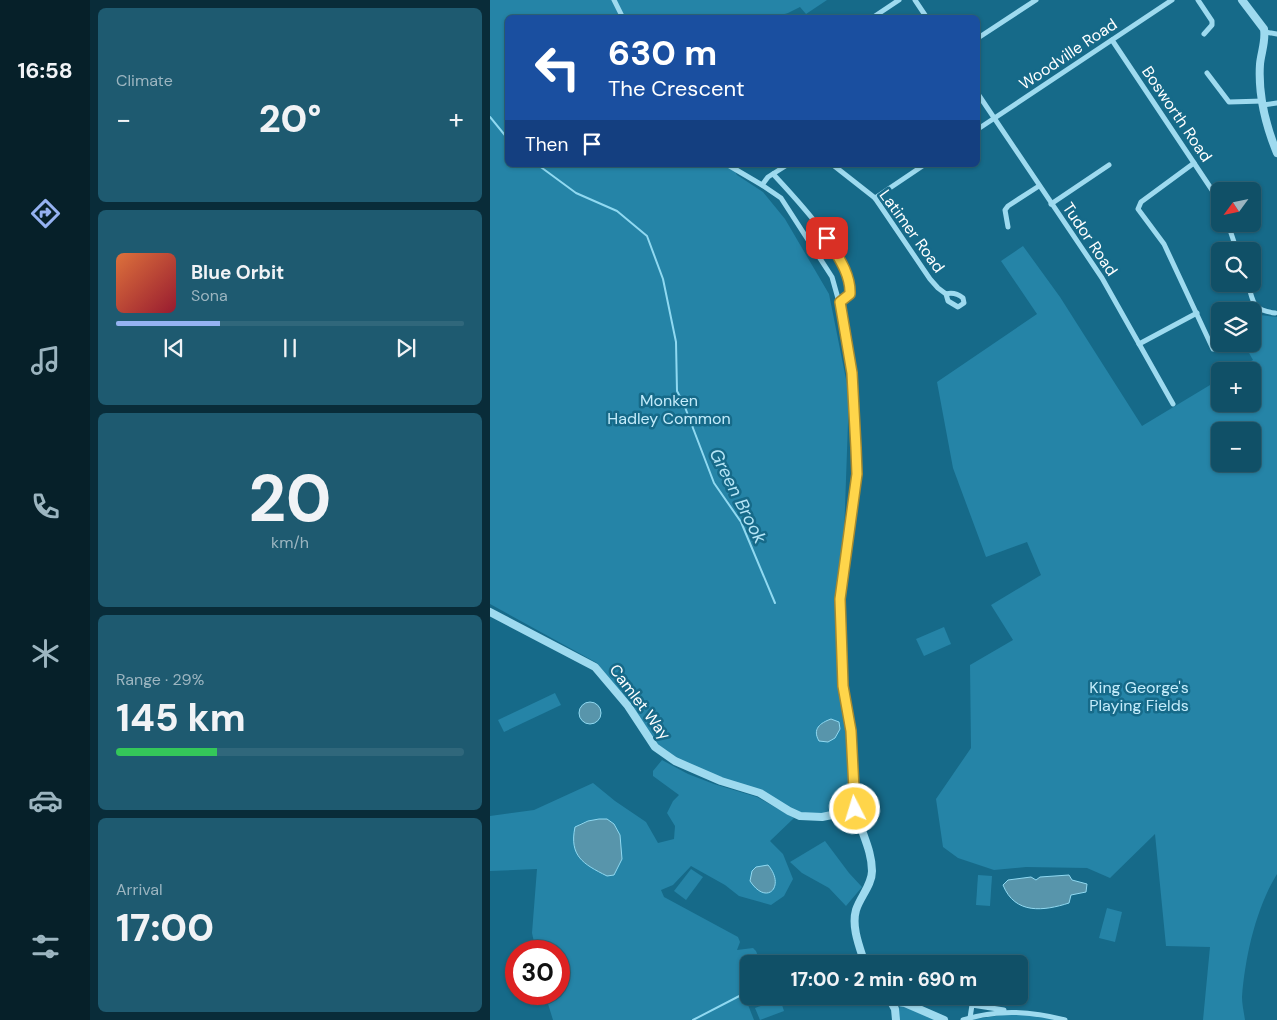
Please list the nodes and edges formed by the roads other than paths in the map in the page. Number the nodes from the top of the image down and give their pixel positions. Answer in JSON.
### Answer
{"nodes":[{"id":1,"x":614,"y":0,"type":"edge"},
{"id":2,"x":899,"y":0,"type":"edge"},
{"id":3,"x":915,"y":0,"type":"edge"},
{"id":4,"x":1036,"y":0,"type":"edge"},
{"id":5,"x":1172,"y":0,"type":"edge"},
{"id":6,"x":1198,"y":0,"type":"edge"},
{"id":7,"x":1242,"y":0,"type":"edge"},
{"id":8,"x":622,"y":15,"type":"edge"},
{"id":9,"x":876,"y":15,"type":"edge"},
{"id":10,"x":924,"y":15,"type":"edge"},
{"id":11,"x":1265,"y":32,"type":"junction"},
{"id":12,"x":1204,"y":34,"type":"dead end"},
{"id":13,"x":1277,"y":34,"type":"edge"},
{"id":14,"x":980,"y":37,"type":"edge"},
{"id":15,"x":1112,"y":40,"type":"junction"},
{"id":16,"x":1206,"y":73,"type":"dead end"},
{"id":17,"x":980,"y":97,"type":"edge"},
{"id":18,"x":1263,"y":103,"type":"junction"},
{"id":19,"x":1277,"y":103,"type":"edge"},
{"id":20,"x":994,"y":118,"type":"junction"},
{"id":21,"x":980,"y":128,"type":"edge"},
{"id":22,"x":1277,"y":153,"type":"edge"},
{"id":23,"x":1194,"y":163,"type":"junction"},
{"id":24,"x":1109,"y":165,"type":"dead end"},
{"id":25,"x":731,"y":167,"type":"edge"},
{"id":26,"x":784,"y":167,"type":"edge"},
{"id":27,"x":836,"y":167,"type":"edge"},
{"id":28,"x":921,"y":167,"type":"edge"},
{"id":29,"x":1102,"y":170,"type":"junction"},
{"id":30,"x":773,"y":174,"type":"junction"},
{"id":31,"x":1106,"y":178,"type":"dead end"},
{"id":32,"x":762,"y":185,"type":"junction"},
{"id":33,"x":1039,"y":186,"type":"junction"},
{"id":34,"x":1211,"y":188,"type":"edge"},
{"id":35,"x":875,"y":198,"type":"junction"},
{"id":36,"x":1051,"y":204,"type":"junction"},
{"id":37,"x":1008,"y":227,"type":"dead end"},
{"id":38,"x":1250,"y":292,"type":"edge"},
{"id":39,"x":946,"y":294,"type":"dead end"},
{"id":40,"x":840,"y":302,"type":"junction"},
{"id":41,"x":1197,"y":313,"type":"junction"},
{"id":42,"x":1276,"y":314,"type":"dead end"},
{"id":43,"x":1139,"y":344,"type":"junction"},
{"id":44,"x":1211,"y":344,"type":"edge"},
{"id":45,"x":1173,"y":404,"type":"dead end"},
{"id":46,"x":490,"y":612,"type":"edge"},
{"id":47,"x":856,"y":810,"type":"junction"},
{"id":48,"x":862,"y":955,"type":"edge"},
{"id":49,"x":892,"y":1005,"type":"edge"},
{"id":50,"x":910,"y":1005,"type":"edge"},
{"id":51,"x":1009,"y":1011,"type":"junction"},
{"id":52,"x":970,"y":1018,"type":"junction"},
{"id":53,"x":896,"y":1020,"type":"edge"},
{"id":54,"x":944,"y":1020,"type":"edge"},
{"id":55,"x":963,"y":1020,"type":"edge"},
{"id":56,"x":1065,"y":1020,"type":"edge"}],
"edges":[{"from":1,"to":8,"type":"street"},
{"from":2,"to":9,"type":"street"},
{"from":3,"to":10,"type":"street"},
{"from":4,"to":14,"type":"street"},
{"from":5,"to":15,"type":"street","name":"Woodville Road"},
{"from":6,"to":12,"type":"street"},
{"from":7,"to":11,"type":"street"},
{"from":11,"to":13,"type":"street"},
{"from":11,"to":18,"type":"street"},
{"from":15,"to":20,"type":"street","name":"Woodville Road"},
{"from":15,"to":23,"type":"street","name":"Bosworth Road"},
{"from":16,"to":18,"type":"street"},
{"from":17,"to":20,"type":"street","name":"Tudor Road"},
{"from":18,"to":19,"type":"street"},
{"from":18,"to":22,"type":"street"},
{"from":20,"to":21,"type":"street","name":"Woodville Road"},
{"from":20,"to":33,"type":"street","name":"Tudor Road"},
{"from":23,"to":34,"type":"street","name":"Bosworth Road"},
{"from":23,"to":41,"type":"street"},
{"from":24,"to":29,"type":"street"},
{"from":25,"to":32,"type":"street"},
{"from":26,"to":30,"type":"street"},
{"from":27,"to":35,"type":"street","name":"Latimer Road"},
{"from":28,"to":35,"type":"street"},
{"from":29,"to":31,"type":"street"},
{"from":29,"to":36,"type":"street"},
{"from":30,"to":32,"type":"street"},
{"from":30,"to":40,"type":"street"},
{"from":32,"to":40,"type":"street"},
{"from":33,"to":36,"type":"street","name":"Tudor Road"},
{"from":33,"to":37,"type":"street"},
{"from":35,"to":39,"type":"street","name":"Latimer Road"},
{"from":36,"to":43,"type":"street","name":"Tudor Road"},
{"from":38,"to":42,"type":"street"},
{"from":40,"to":47,"type":"street"},
{"from":41,"to":43,"type":"street"},
{"from":41,"to":44,"type":"street"},
{"from":43,"to":45,"type":"street","name":"Tudor Road"},
{"from":46,"to":47,"type":"street","name":"Camlet Way"},
{"from":47,"to":48,"type":"street"},
{"from":49,"to":53,"type":"street"},
{"from":50,"to":54,"type":"street"},
{"from":51,"to":52,"type":"street"},
{"from":51,"to":52,"type":"street"},
{"from":51,"to":56,"type":"street"},
{"from":52,"to":55,"type":"street"}]}
